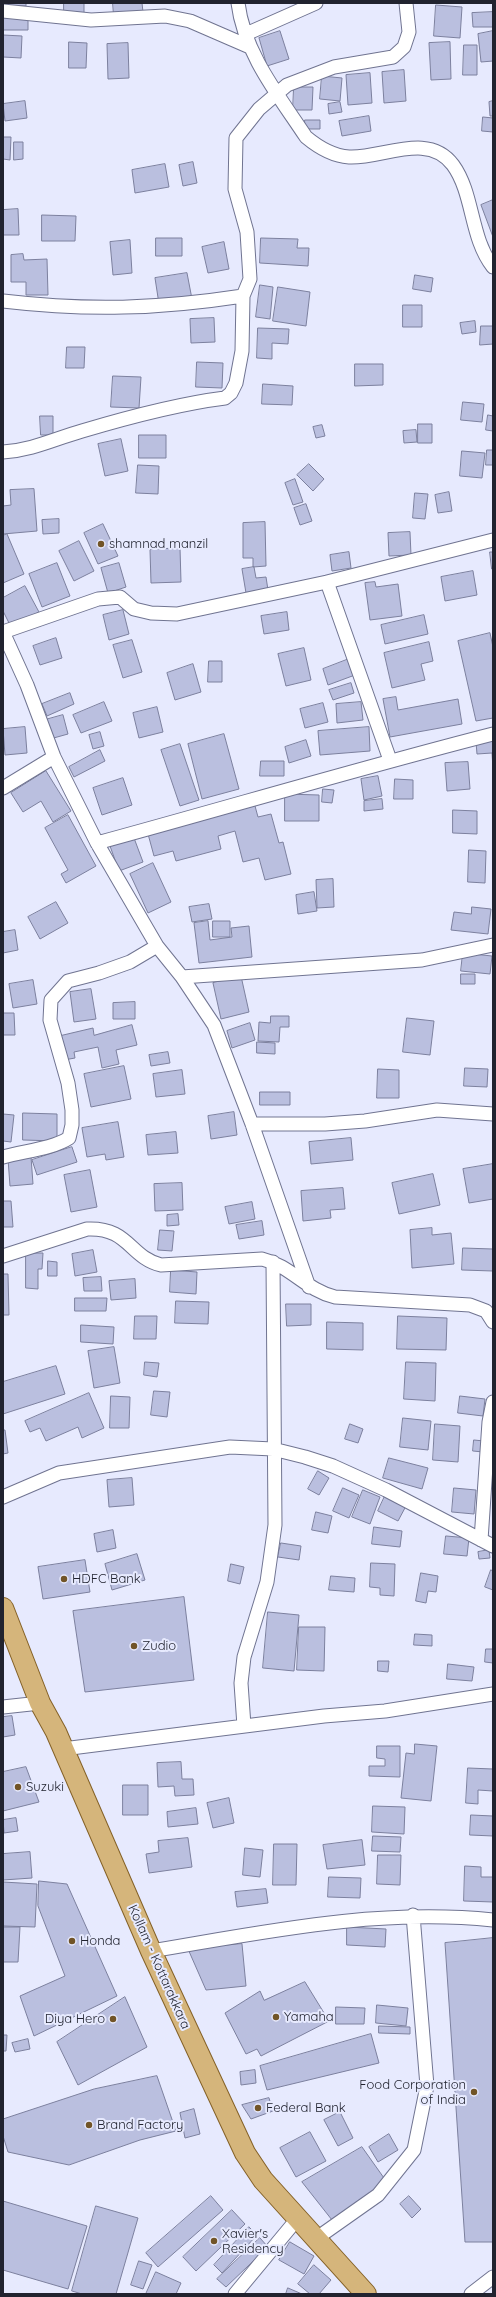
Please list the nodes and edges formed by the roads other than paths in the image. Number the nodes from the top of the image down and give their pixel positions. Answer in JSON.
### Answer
{"nodes":[{"id":1,"x":238,"y":3,"type":"edge"},
{"id":2,"x":316,"y":3,"type":"edge"},
{"id":3,"x":406,"y":3,"type":"edge"},
{"id":4,"x":3,"y":11,"type":"edge"},
{"id":5,"x":246,"y":34,"type":"junction"},
{"id":6,"x":250,"y":47,"type":"junction"},
{"id":7,"x":278,"y":93,"type":"junction"},
{"id":8,"x":493,"y":267,"type":"edge"},
{"id":9,"x":243,"y":296,"type":"junction"},
{"id":10,"x":3,"y":301,"type":"edge"},
{"id":11,"x":3,"y":452,"type":"edge"},
{"id":12,"x":493,"y":540,"type":"edge"},
{"id":13,"x":327,"y":582,"type":"junction"},
{"id":14,"x":3,"y":632,"type":"edge"},
{"id":15,"x":493,"y":734,"type":"edge"},
{"id":16,"x":54,"y":757,"type":"junction"},
{"id":17,"x":390,"y":760,"type":"junction"},
{"id":18,"x":3,"y":788,"type":"edge"},
{"id":19,"x":97,"y":843,"type":"junction"},
{"id":20,"x":493,"y":945,"type":"edge"},
{"id":21,"x":157,"y":946,"type":"junction"},
{"id":22,"x":182,"y":977,"type":"junction"},
{"id":23,"x":493,"y":1114,"type":"edge"},
{"id":24,"x":252,"y":1124,"type":"junction"},
{"id":25,"x":3,"y":1156,"type":"edge"},
{"id":26,"x":3,"y":1256,"type":"edge"},
{"id":27,"x":274,"y":1262,"type":"junction"},
{"id":28,"x":309,"y":1287,"type":"junction"},
{"id":29,"x":491,"y":1313,"type":"edge"},
{"id":30,"x":493,"y":1402,"type":"edge"},
{"id":31,"x":273,"y":1449,"type":"junction"},
{"id":32,"x":3,"y":1497,"type":"edge"},
{"id":33,"x":481,"y":1540,"type":"junction"},
{"id":34,"x":493,"y":1546,"type":"edge"},
{"id":35,"x":3,"y":1608,"type":"edge"},
{"id":36,"x":493,"y":1694,"type":"edge"},
{"id":37,"x":40,"y":1703,"type":"junction"},
{"id":38,"x":3,"y":1707,"type":"edge"},
{"id":39,"x":244,"y":1726,"type":"junction"},
{"id":40,"x":63,"y":1749,"type":"junction"},
{"id":41,"x":413,"y":1915,"type":"junction"},
{"id":42,"x":493,"y":1920,"type":"edge"},
{"id":43,"x":151,"y":1951,"type":"junction"},
{"id":44,"x":298,"y":2218,"type":"junction"},
{"id":45,"x":317,"y":2238,"type":"junction"},
{"id":46,"x":493,"y":2277,"type":"edge"},
{"id":47,"x":235,"y":2294,"type":"edge"},
{"id":48,"x":366,"y":2294,"type":"edge"},
{"id":49,"x":471,"y":2294,"type":"edge"}],
"edges":[{"from":1,"to":5,"type":"street"},
{"from":2,"to":5,"type":"street"},
{"from":3,"to":7,"type":"street"},
{"from":4,"to":6,"type":"street"},
{"from":5,"to":6,"type":"street"},
{"from":6,"to":7,"type":"street"},
{"from":7,"to":8,"type":"street"},
{"from":7,"to":9,"type":"street"},
{"from":9,"to":10,"type":"street"},
{"from":9,"to":11,"type":"street"},
{"from":12,"to":13,"type":"street"},
{"from":13,"to":14,"type":"street"},
{"from":13,"to":17,"type":"street"},
{"from":14,"to":16,"type":"street"},
{"from":15,"to":17,"type":"street"},
{"from":16,"to":18,"type":"street"},
{"from":16,"to":19,"type":"street"},
{"from":17,"to":19,"type":"street"},
{"from":19,"to":21,"type":"street"},
{"from":20,"to":22,"type":"street"},
{"from":21,"to":22,"type":"street"},
{"from":21,"to":25,"type":"street"},
{"from":22,"to":24,"type":"street"},
{"from":23,"to":24,"type":"street"},
{"from":24,"to":28,"type":"street"},
{"from":26,"to":27,"type":"street"},
{"from":27,"to":28,"type":"street"},
{"from":27,"to":31,"type":"street"},
{"from":28,"to":29,"type":"street"},
{"from":30,"to":33,"type":"street"},
{"from":31,"to":32,"type":"street"},
{"from":31,"to":33,"type":"street"},
{"from":31,"to":39,"type":"street"},
{"from":33,"to":34,"type":"street"},
{"from":35,"to":37,"type":"main road","name":"Kollam - Kottarakkara"},
{"from":36,"to":39,"type":"street"},
{"from":37,"to":38,"type":"street"},
{"from":37,"to":40,"type":"main road","name":"Kollam - Kottarakkara"},
{"from":39,"to":40,"type":"street"},
{"from":40,"to":43,"type":"main road","name":"Kollam - Kottarakkara"},
{"from":41,"to":42,"type":"street"},
{"from":41,"to":43,"type":"street"},
{"from":41,"to":45,"type":"street"},
{"from":43,"to":44,"type":"main road","name":"Kollam - Kottarakkara"},
{"from":44,"to":45,"type":"main road","name":"Kollam - Kottarakkara"},
{"from":44,"to":47,"type":"street"},
{"from":45,"to":48,"type":"main road","name":"Kollam - Kottarakkara"},
{"from":46,"to":49,"type":"street"}]}
